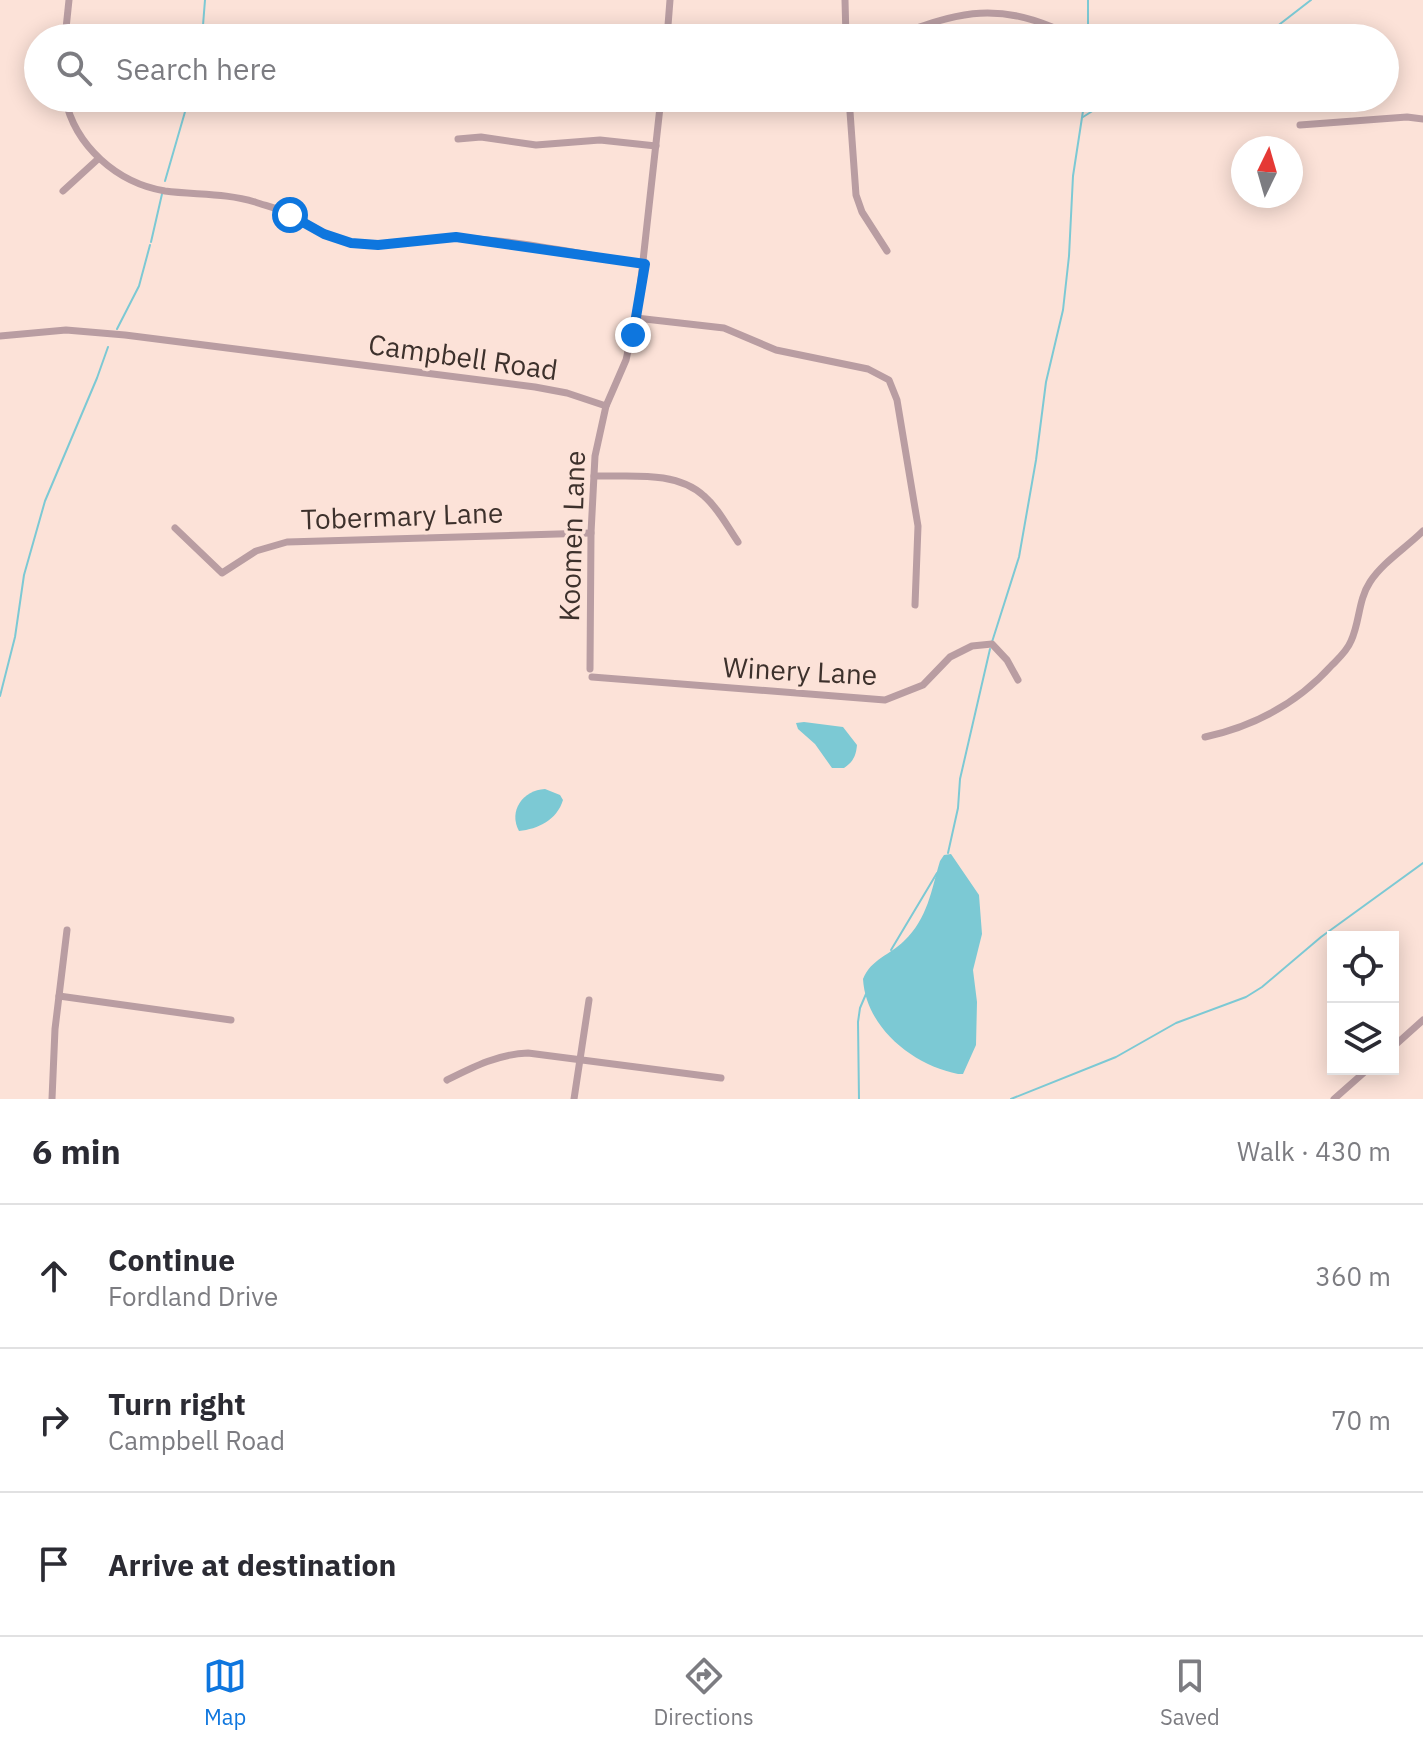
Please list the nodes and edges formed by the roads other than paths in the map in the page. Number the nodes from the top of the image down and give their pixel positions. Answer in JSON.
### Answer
{"nodes":[{"id":1,"x":69,"y":0,"type":"edge"},
{"id":2,"x":670,"y":0,"type":"edge"},
{"id":3,"x":845,"y":0,"type":"edge"},
{"id":4,"x":66,"y":24,"type":"edge"},
{"id":5,"x":668,"y":24,"type":"edge"},
{"id":6,"x":846,"y":24,"type":"edge"},
{"id":7,"x":927,"y":24,"type":"edge"},
{"id":8,"x":1046,"y":24,"type":"edge"},
{"id":9,"x":70,"y":112,"type":"edge"},
{"id":10,"x":660,"y":112,"type":"edge"},
{"id":11,"x":850,"y":112,"type":"edge"},
{"id":12,"x":1423,"y":119,"type":"edge"},
{"id":13,"x":1300,"y":125,"type":"dead end"},
{"id":14,"x":458,"y":139,"type":"dead end"},
{"id":15,"x":656,"y":146,"type":"junction"},
{"id":16,"x":98,"y":159,"type":"junction"},
{"id":17,"x":63,"y":191,"type":"dead end"},
{"id":18,"x":887,"y":251,"type":"dead end"},
{"id":19,"x":645,"y":264,"type":"junction"},
{"id":20,"x":636,"y":318,"type":"junction"},
{"id":21,"x":0,"y":336,"type":"edge"},
{"id":22,"x":606,"y":406,"type":"junction"},
{"id":23,"x":594,"y":476,"type":"junction"},
{"id":24,"x":175,"y":528,"type":"dead end"},
{"id":25,"x":1423,"y":531,"type":"edge"},
{"id":26,"x":591,"y":533,"type":"junction"},
{"id":27,"x":738,"y":542,"type":"dead end"},
{"id":28,"x":915,"y":605,"type":"dead end"},
{"id":29,"x":591,"y":673,"type":"joint"},
{"id":30,"x":1018,"y":680,"type":"dead end"},
{"id":31,"x":1205,"y":737,"type":"dead end"},
{"id":32,"x":67,"y":930,"type":"dead end"},
{"id":33,"x":59,"y":996,"type":"junction"},
{"id":34,"x":589,"y":1000,"type":"dead end"},
{"id":35,"x":231,"y":1020,"type":"dead end"},
{"id":36,"x":1423,"y":1020,"type":"edge"},
{"id":37,"x":1399,"y":1042,"type":"edge"},
{"id":38,"x":580,"y":1060,"type":"junction"},
{"id":39,"x":1361,"y":1075,"type":"edge"},
{"id":40,"x":721,"y":1078,"type":"dead end"},
{"id":41,"x":447,"y":1080,"type":"dead end"},
{"id":42,"x":52,"y":1099,"type":"edge"},
{"id":43,"x":574,"y":1099,"type":"edge"},
{"id":44,"x":1334,"y":1099,"type":"edge"}],
"edges":[{"from":1,"to":4,"type":"street"},
{"from":2,"to":5,"type":"street"},
{"from":3,"to":6,"type":"street"},
{"from":7,"to":8,"type":"street"},
{"from":9,"to":16,"type":"street"},
{"from":10,"to":15,"type":"street"},
{"from":11,"to":18,"type":"street"},
{"from":12,"to":13,"type":"street"},
{"from":14,"to":15,"type":"street"},
{"from":15,"to":19,"type":"street"},
{"from":16,"to":17,"type":"street"},
{"from":16,"to":19,"type":"street"},
{"from":19,"to":20,"type":"street"},
{"from":20,"to":22,"type":"street"},
{"from":20,"to":28,"type":"street"},
{"from":21,"to":22,"type":"street","name":"Campbell Road"},
{"from":22,"to":23,"type":"street","name":"Koomen Lane"},
{"from":23,"to":26,"type":"street","name":"Koomen Lane"},
{"from":23,"to":27,"type":"street"},
{"from":24,"to":26,"type":"street","name":"Tobermary Lane"},
{"from":25,"to":31,"type":"street"},
{"from":26,"to":29,"type":"street","name":"Koomen Lane"},
{"from":29,"to":30,"type":"street","name":"Winery Lane"},
{"from":32,"to":33,"type":"street"},
{"from":33,"to":35,"type":"street"},
{"from":33,"to":42,"type":"street"},
{"from":34,"to":38,"type":"street"},
{"from":36,"to":37,"type":"street"},
{"from":38,"to":40,"type":"street"},
{"from":38,"to":41,"type":"street"},
{"from":38,"to":43,"type":"street"},
{"from":39,"to":44,"type":"street"}]}
